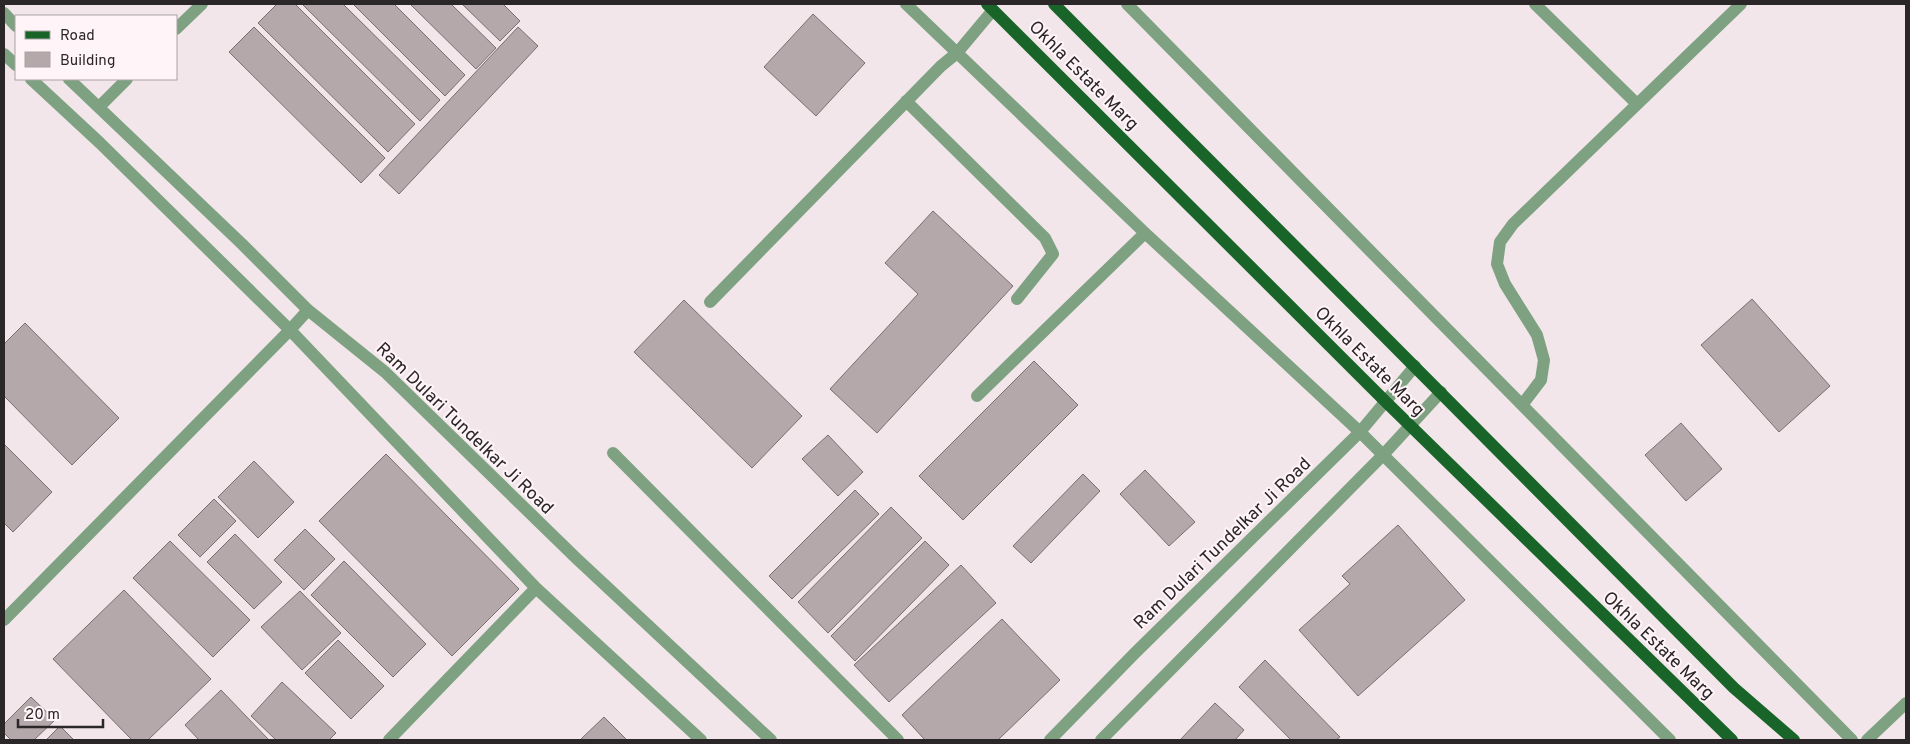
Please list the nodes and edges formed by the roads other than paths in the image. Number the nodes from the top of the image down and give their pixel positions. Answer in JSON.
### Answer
{"nodes":[{"id":1,"x":202,"y":4,"type":"edge"},
{"id":2,"x":906,"y":4,"type":"edge"},
{"id":3,"x":1054,"y":4,"type":"edge"},
{"id":4,"x":1127,"y":4,"type":"edge"},
{"id":5,"x":1535,"y":4,"type":"edge"},
{"id":6,"x":1741,"y":4,"type":"edge"},
{"id":7,"x":990,"y":7,"type":"edge"},
{"id":8,"x":4,"y":13,"type":"edge"},
{"id":9,"x":15,"y":25,"type":"edge"},
{"id":10,"x":178,"y":27,"type":"edge"},
{"id":11,"x":957,"y":53,"type":"junction"},
{"id":12,"x":4,"y":54,"type":"edge"},
{"id":13,"x":15,"y":64,"type":"edge"},
{"id":14,"x":32,"y":80,"type":"edge"},
{"id":15,"x":70,"y":80,"type":"edge"},
{"id":16,"x":126,"y":80,"type":"edge"},
{"id":17,"x":906,"y":101,"type":"junction"},
{"id":18,"x":1638,"y":104,"type":"junction"},
{"id":19,"x":99,"y":107,"type":"junction"},
{"id":20,"x":1145,"y":233,"type":"junction"},
{"id":21,"x":1017,"y":299,"type":"dead end"},
{"id":22,"x":710,"y":302,"type":"dead end"},
{"id":23,"x":308,"y":310,"type":"junction"},
{"id":24,"x":290,"y":330,"type":"junction"},
{"id":25,"x":1415,"y":366,"type":"junction"},
{"id":26,"x":1441,"y":392,"type":"junction"},
{"id":27,"x":976,"y":396,"type":"dead end"},
{"id":28,"x":1386,"y":402,"type":"junction"},
{"id":29,"x":1522,"y":405,"type":"junction"},
{"id":30,"x":1410,"y":424,"type":"junction"},
{"id":31,"x":1360,"y":432,"type":"junction"},
{"id":32,"x":614,"y":453,"type":"dead end"},
{"id":33,"x":1383,"y":455,"type":"junction"},
{"id":34,"x":536,"y":588,"type":"junction"},
{"id":35,"x":4,"y":620,"type":"edge"},
{"id":36,"x":1906,"y":703,"type":"edge"},
{"id":37,"x":389,"y":740,"type":"edge"},
{"id":38,"x":701,"y":740,"type":"edge"},
{"id":39,"x":771,"y":740,"type":"edge"},
{"id":40,"x":898,"y":740,"type":"edge"},
{"id":41,"x":1050,"y":740,"type":"edge"},
{"id":42,"x":1101,"y":740,"type":"edge"},
{"id":43,"x":1670,"y":740,"type":"edge"},
{"id":44,"x":1732,"y":740,"type":"edge"},
{"id":45,"x":1794,"y":740,"type":"edge"},
{"id":46,"x":1852,"y":740,"type":"edge"},
{"id":47,"x":1867,"y":740,"type":"edge"}],
"edges":[{"from":1,"to":10,"type":"street"},
{"from":2,"to":11,"type":"street"},
{"from":3,"to":25,"type":"main road","name":"Okhla Estate Marg"},
{"from":4,"to":29,"type":"street"},
{"from":5,"to":18,"type":"street"},
{"from":6,"to":18,"type":"street"},
{"from":7,"to":11,"type":"street"},
{"from":7,"to":28,"type":"main road","name":"Okhla Estate Marg"},
{"from":8,"to":9,"type":"street"},
{"from":11,"to":17,"type":"street"},
{"from":11,"to":20,"type":"street"},
{"from":12,"to":13,"type":"street"},
{"from":14,"to":24,"type":"street"},
{"from":15,"to":19,"type":"street","name":"Ram Dulari Tundelkar Ji Road"},
{"from":16,"to":19,"type":"street"},
{"from":17,"to":21,"type":"street"},
{"from":17,"to":22,"type":"street"},
{"from":18,"to":29,"type":"street"},
{"from":19,"to":23,"type":"street","name":"Ram Dulari Tundelkar Ji Road"},
{"from":20,"to":27,"type":"street"},
{"from":20,"to":31,"type":"street"},
{"from":23,"to":24,"type":"street"},
{"from":23,"to":39,"type":"street","name":"Ram Dulari Tundelkar Ji Road"},
{"from":24,"to":34,"type":"street"},
{"from":24,"to":35,"type":"street"},
{"from":25,"to":26,"type":"main road","name":"Okhla Estate Marg"},
{"from":25,"to":28,"type":"street","name":"Ram Dulari Tundelkar Ji Road"},
{"from":26,"to":30,"type":"street"},
{"from":26,"to":45,"type":"main road","name":"Okhla Estate Marg"},
{"from":28,"to":30,"type":"main road","name":"Okhla Estate Marg"},
{"from":28,"to":31,"type":"street","name":"Ram Dulari Tundelkar Ji Road"},
{"from":29,"to":46,"type":"street"},
{"from":30,"to":33,"type":"street"},
{"from":30,"to":44,"type":"main road","name":"Okhla Estate Marg"},
{"from":31,"to":33,"type":"street"},
{"from":31,"to":41,"type":"street","name":"Ram Dulari Tundelkar Ji Road"},
{"from":32,"to":40,"type":"street"},
{"from":33,"to":42,"type":"street"},
{"from":33,"to":43,"type":"street"},
{"from":34,"to":37,"type":"street"},
{"from":34,"to":38,"type":"street"},
{"from":36,"to":47,"type":"street"}]}
